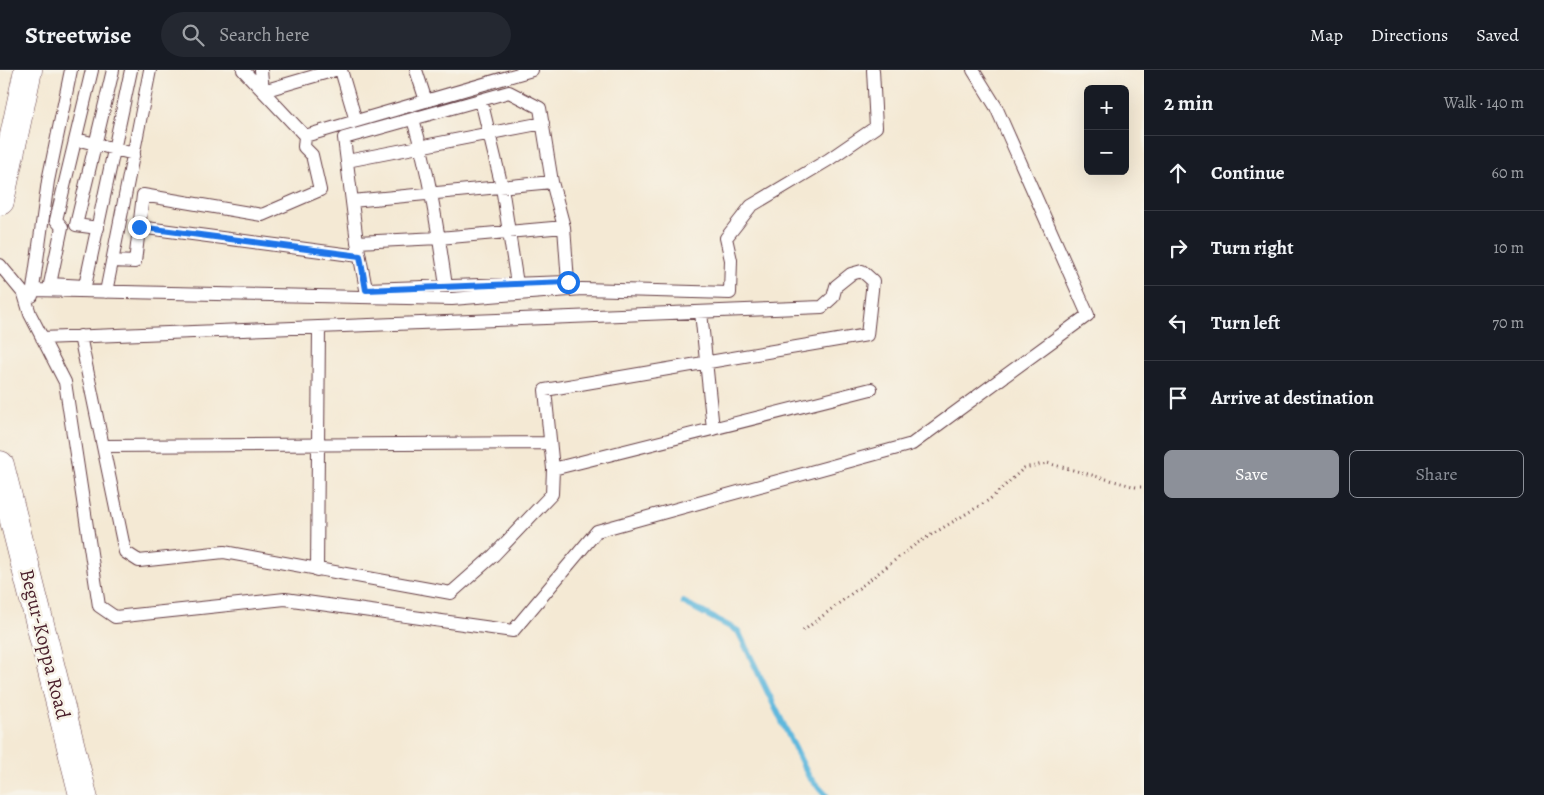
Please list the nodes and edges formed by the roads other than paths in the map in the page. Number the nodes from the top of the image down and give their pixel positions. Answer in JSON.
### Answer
{"nodes":[{"id":1,"x":28,"y":70,"type":"edge"},
{"id":2,"x":71,"y":70,"type":"edge"},
{"id":3,"x":92,"y":70,"type":"edge"},
{"id":4,"x":113,"y":70,"type":"edge"},
{"id":5,"x":132,"y":70,"type":"edge"},
{"id":6,"x":150,"y":70,"type":"edge"},
{"id":7,"x":243,"y":70,"type":"edge"},
{"id":8,"x":261,"y":70,"type":"edge"},
{"id":9,"x":335,"y":70,"type":"edge"},
{"id":10,"x":341,"y":70,"type":"edge"},
{"id":11,"x":416,"y":70,"type":"edge"},
{"id":12,"x":532,"y":70,"type":"edge"},
{"id":13,"x":873,"y":70,"type":"edge"},
{"id":14,"x":973,"y":70,"type":"edge"},
{"id":15,"x":491,"y":76,"type":"edge"},
{"id":16,"x":263,"y":91,"type":"junction"},
{"id":17,"x":481,"y":100,"type":"junction"},
{"id":18,"x":426,"y":101,"type":"junction"},
{"id":19,"x":413,"y":119,"type":"junction"},
{"id":20,"x":356,"y":121,"type":"junction"},
{"id":21,"x":543,"y":123,"type":"junction"},
{"id":22,"x":490,"y":133,"type":"junction"},
{"id":23,"x":305,"y":136,"type":"junction"},
{"id":24,"x":76,"y":139,"type":"junction"},
{"id":25,"x":94,"y":145,"type":"junction"},
{"id":26,"x":421,"y":146,"type":"junction"},
{"id":27,"x":114,"y":149,"type":"junction"},
{"id":28,"x":134,"y":154,"type":"junction"},
{"id":29,"x":347,"y":160,"type":"junction"},
{"id":30,"x":552,"y":182,"type":"junction"},
{"id":31,"x":502,"y":187,"type":"junction"},
{"id":32,"x":430,"y":193,"type":"junction"},
{"id":33,"x":0,"y":201,"type":"edge"},
{"id":34,"x":352,"y":201,"type":"junction"},
{"id":35,"x":139,"y":227,"type":"junction"},
{"id":36,"x":564,"y":227,"type":"junction"},
{"id":37,"x":98,"y":228,"type":"junction"},
{"id":38,"x":509,"y":232,"type":"junction"},
{"id":39,"x":439,"y":238,"type":"junction"},
{"id":40,"x":358,"y":242,"type":"junction"},
{"id":41,"x":360,"y":256,"type":"junction"},
{"id":42,"x":112,"y":261,"type":"junction"},
{"id":43,"x":0,"y":265,"type":"edge"},
{"id":44,"x":517,"y":284,"type":"junction"},
{"id":45,"x":446,"y":286,"type":"junction"},
{"id":46,"x":33,"y":290,"type":"junction"},
{"id":47,"x":106,"y":292,"type":"junction"},
{"id":48,"x":701,"y":312,"type":"junction"},
{"id":49,"x":30,"y":314,"type":"junction"},
{"id":50,"x":319,"y":327,"type":"junction"},
{"id":51,"x":80,"y":336,"type":"junction"},
{"id":52,"x":42,"y":338,"type":"junction"},
{"id":53,"x":706,"y":362,"type":"junction"},
{"id":54,"x":871,"y":389,"type":"dead end"},
{"id":55,"x":713,"y":429,"type":"junction"},
{"id":56,"x":550,"y":443,"type":"junction"},
{"id":57,"x":319,"y":444,"type":"junction"},
{"id":58,"x":103,"y":446,"type":"junction"},
{"id":59,"x":0,"y":465,"type":"edge"},
{"id":60,"x":552,"y":469,"type":"junction"},
{"id":61,"x":317,"y":570,"type":"junction"},
{"id":62,"x":82,"y":795,"type":"edge"}],
"edges":[{"from":1,"to":33,"type":"main road"},
{"from":2,"to":46,"type":"lane"},
{"from":3,"to":24,"type":"lane"},
{"from":4,"to":25,"type":"lane"},
{"from":5,"to":27,"type":"lane"},
{"from":6,"to":28,"type":"lane"},
{"from":7,"to":16,"type":"lane"},
{"from":8,"to":16,"type":"lane"},
{"from":9,"to":16,"type":"lane"},
{"from":10,"to":20,"type":"lane"},
{"from":11,"to":18,"type":"lane"},
{"from":12,"to":15,"type":"lane"},
{"from":13,"to":47,"type":"lane"},
{"from":14,"to":52,"type":"lane"},
{"from":15,"to":18,"type":"lane"},
{"from":16,"to":23,"type":"lane"},
{"from":17,"to":19,"type":"lane"},
{"from":17,"to":21,"type":"lane"},
{"from":17,"to":22,"type":"lane"},
{"from":18,"to":20,"type":"lane"},
{"from":19,"to":26,"type":"lane"},
{"from":19,"to":29,"type":"lane"},
{"from":20,"to":23,"type":"lane"},
{"from":21,"to":22,"type":"lane"},
{"from":21,"to":30,"type":"lane"},
{"from":22,"to":26,"type":"lane"},
{"from":22,"to":31,"type":"lane"},
{"from":23,"to":35,"type":"lane"},
{"from":24,"to":25,"type":"lane"},
{"from":24,"to":37,"type":"lane"},
{"from":25,"to":27,"type":"lane"},
{"from":25,"to":37,"type":"lane"},
{"from":26,"to":29,"type":"lane"},
{"from":26,"to":32,"type":"lane"},
{"from":27,"to":28,"type":"lane"},
{"from":27,"to":37,"type":"lane"},
{"from":28,"to":42,"type":"lane"},
{"from":29,"to":34,"type":"lane"},
{"from":30,"to":31,"type":"lane"},
{"from":30,"to":36,"type":"lane"},
{"from":31,"to":32,"type":"lane"},
{"from":31,"to":38,"type":"lane"},
{"from":32,"to":34,"type":"lane"},
{"from":32,"to":39,"type":"lane"},
{"from":34,"to":40,"type":"lane"},
{"from":35,"to":41,"type":"lane"},
{"from":35,"to":42,"type":"lane"},
{"from":36,"to":38,"type":"lane"},
{"from":36,"to":44,"type":"lane"},
{"from":38,"to":39,"type":"lane"},
{"from":38,"to":44,"type":"lane"},
{"from":39,"to":40,"type":"lane"},
{"from":39,"to":45,"type":"lane"},
{"from":40,"to":41,"type":"lane"},
{"from":41,"to":45,"type":"lane"},
{"from":42,"to":47,"type":"lane"},
{"from":43,"to":49,"type":"lane"},
{"from":44,"to":45,"type":"lane"},
{"from":46,"to":47,"type":"lane"},
{"from":46,"to":49,"type":"lane"},
{"from":48,"to":50,"type":"lane"},
{"from":48,"to":53,"type":"lane"},
{"from":48,"to":53,"type":"lane"},
{"from":49,"to":52,"type":"lane"},
{"from":50,"to":51,"type":"lane"},
{"from":50,"to":57,"type":"lane"},
{"from":51,"to":52,"type":"lane"},
{"from":51,"to":58,"type":"lane"},
{"from":53,"to":55,"type":"lane"},
{"from":53,"to":56,"type":"lane"},
{"from":54,"to":55,"type":"lane"},
{"from":55,"to":60,"type":"lane"},
{"from":56,"to":57,"type":"lane"},
{"from":56,"to":60,"type":"lane"},
{"from":57,"to":58,"type":"lane"},
{"from":57,"to":61,"type":"lane"},
{"from":58,"to":61,"type":"lane"},
{"from":59,"to":62,"type":"main road","name":"Begur-Koppa Road"},
{"from":60,"to":61,"type":"lane"}]}
